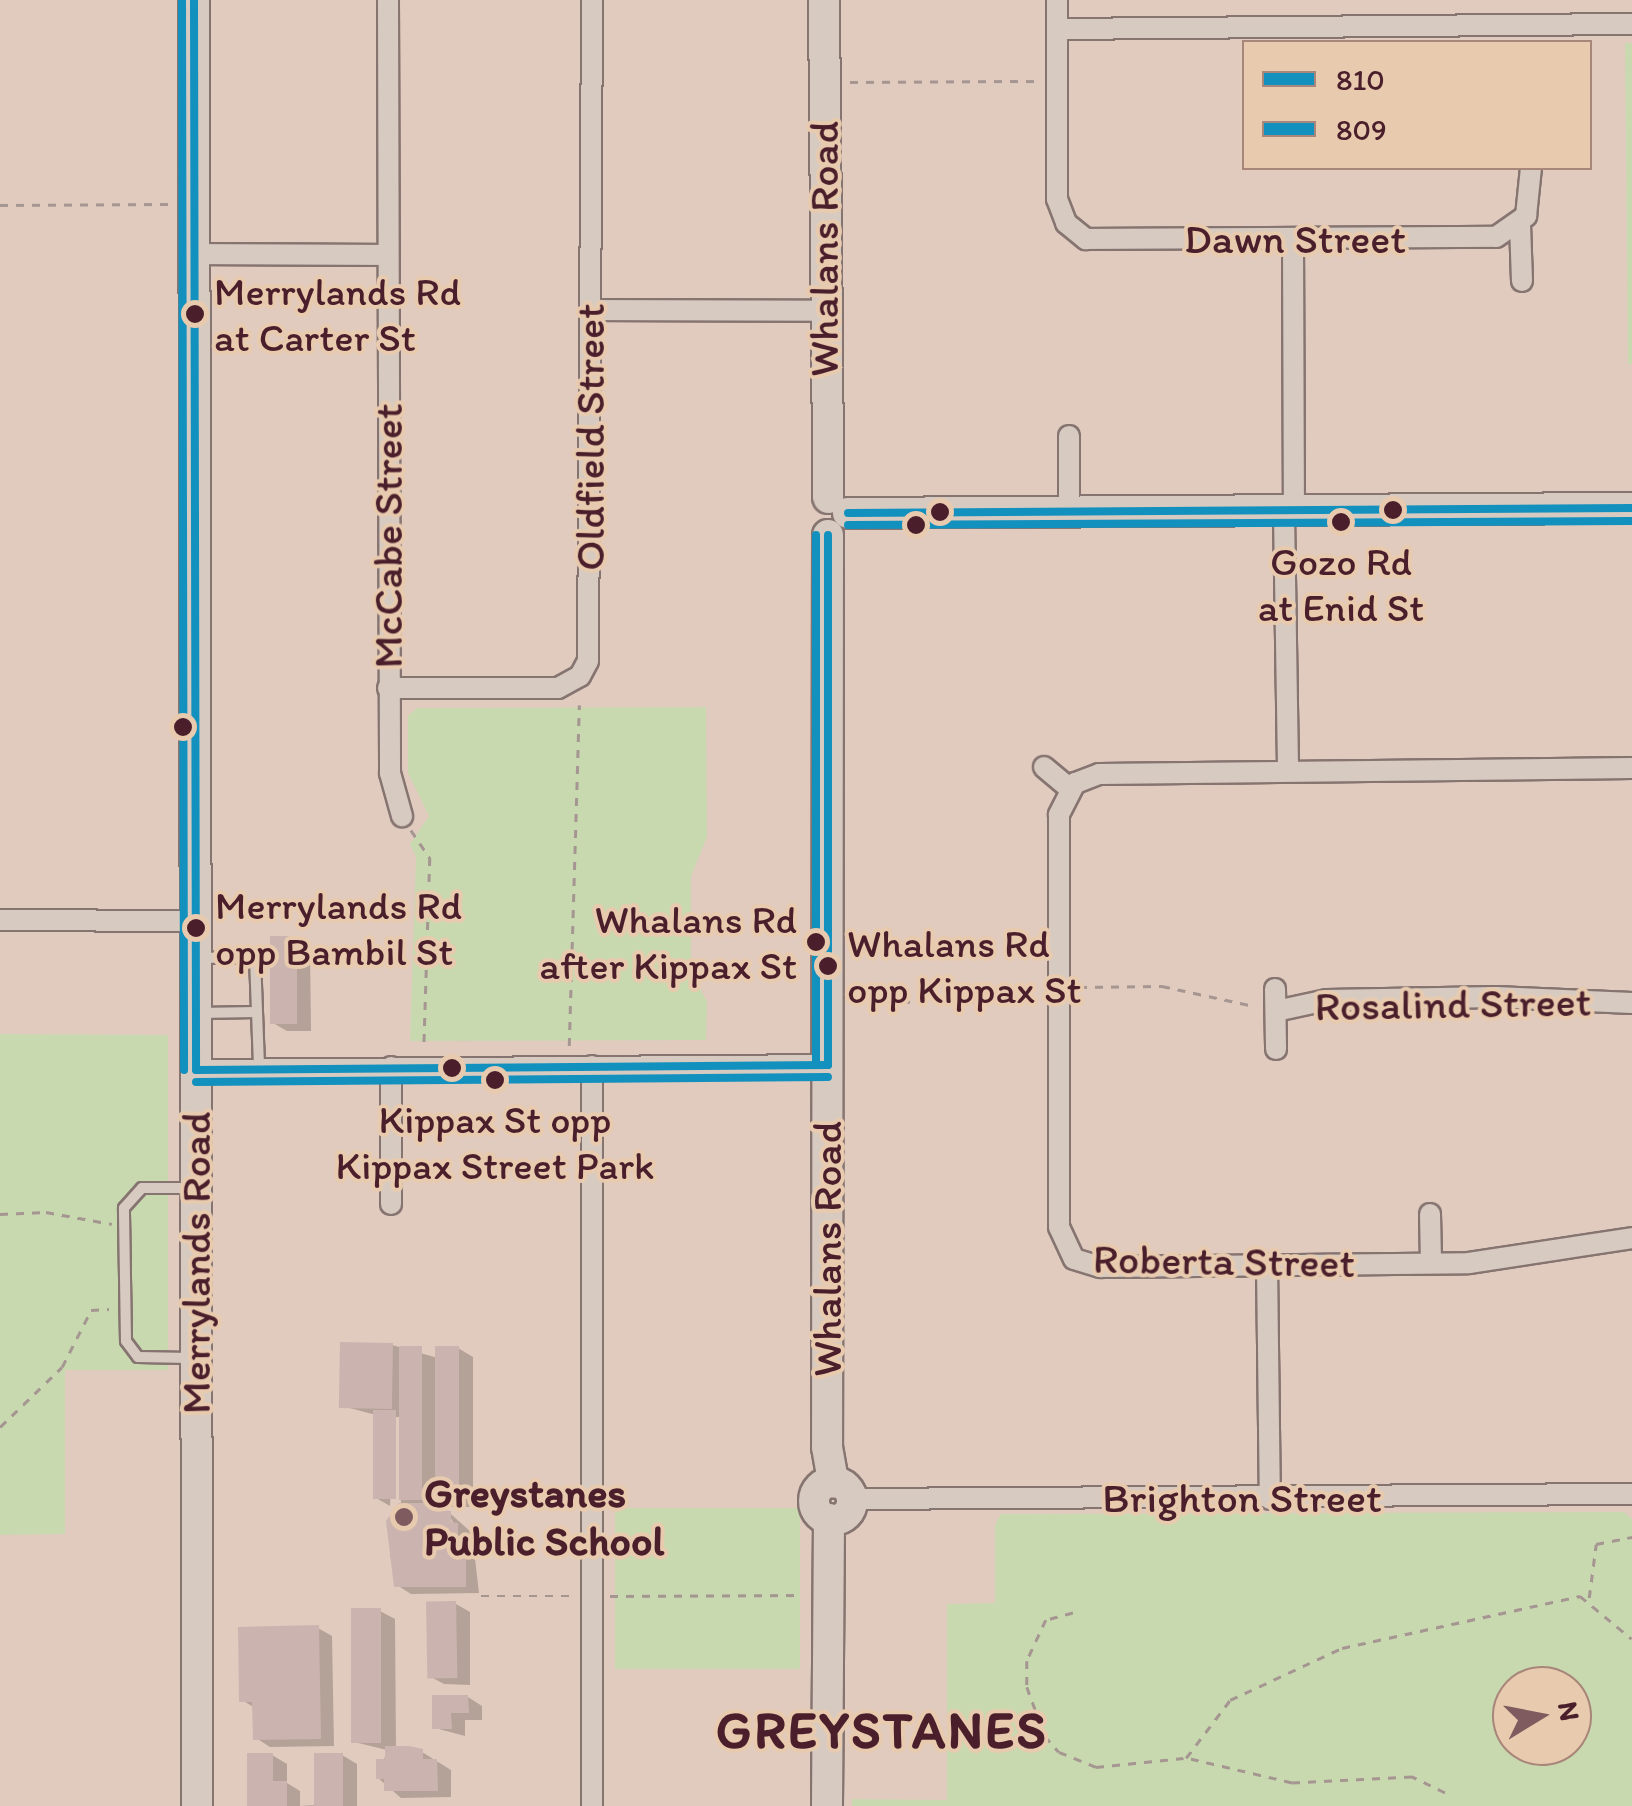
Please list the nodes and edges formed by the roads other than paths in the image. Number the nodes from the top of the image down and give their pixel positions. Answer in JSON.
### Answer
{"nodes":[{"id":1,"x":194,"y":0,"type":"edge"},
{"id":2,"x":388,"y":0,"type":"edge"},
{"id":3,"x":592,"y":0,"type":"edge"},
{"id":4,"x":824,"y":0,"type":"edge"},
{"id":5,"x":1057,"y":0,"type":"edge"},
{"id":6,"x":1632,"y":24,"type":"edge"},
{"id":7,"x":1056,"y":29,"type":"junction"},
{"id":8,"x":1530,"y":34,"type":"edge"},
{"id":9,"x":1531,"y":170,"type":"edge"},
{"id":10,"x":1520,"y":224,"type":"junction"},
{"id":11,"x":1293,"y":239,"type":"junction"},
{"id":12,"x":194,"y":254,"type":"junction"},
{"id":13,"x":387,"y":255,"type":"junction"},
{"id":14,"x":1522,"y":281,"type":"dead end"},
{"id":15,"x":591,"y":310,"type":"junction"},
{"id":16,"x":824,"y":311,"type":"junction"},
{"id":17,"x":1069,"y":436,"type":"dead end"},
{"id":18,"x":1632,"y":508,"type":"edge"},
{"id":19,"x":1290,"y":512,"type":"junction"},
{"id":20,"x":1069,"y":514,"type":"junction"},
{"id":21,"x":834,"y":516,"type":"junction"},
{"id":22,"x":388,"y":688,"type":"junction"},
{"id":23,"x":1044,"y":767,"type":"dead end"},
{"id":24,"x":1632,"y":768,"type":"edge"},
{"id":25,"x":1288,"y":770,"type":"junction"},
{"id":26,"x":1070,"y":789,"type":"junction"},
{"id":27,"x":402,"y":816,"type":"road end"},
{"id":28,"x":0,"y":920,"type":"edge"},
{"id":29,"x":196,"y":921,"type":"junction"},
{"id":30,"x":196,"y":958,"type":"junction"},
{"id":31,"x":1275,"y":988,"type":"dead end"},
{"id":32,"x":1632,"y":1003,"type":"edge"},
{"id":33,"x":1276,"y":1011,"type":"junction"},
{"id":34,"x":257,"y":1012,"type":"junction"},
{"id":35,"x":197,"y":1013,"type":"junction"},
{"id":36,"x":1276,"y":1049,"type":"dead end"},
{"id":37,"x":592,"y":1066,"type":"junction"},
{"id":38,"x":828,"y":1066,"type":"junction"},
{"id":39,"x":391,"y":1067,"type":"junction"},
{"id":40,"x":259,"y":1068,"type":"junction"},
{"id":41,"x":196,"y":1070,"type":"junction"},
{"id":42,"x":196,"y":1188,"type":"junction"},
{"id":43,"x":391,"y":1204,"type":"dead end"},
{"id":44,"x":1430,"y":1214,"type":"dead end"},
{"id":45,"x":1632,"y":1238,"type":"edge"},
{"id":46,"x":1430,"y":1262,"type":"junction"},
{"id":47,"x":1267,"y":1264,"type":"junction"},
{"id":48,"x":196,"y":1358,"type":"junction"},
{"id":49,"x":1632,"y":1494,"type":"edge"},
{"id":50,"x":1270,"y":1499,"type":"junction"},
{"id":51,"x":838,"y":1500,"type":"junction"},
{"id":52,"x":197,"y":1806,"type":"edge"},
{"id":53,"x":592,"y":1806,"type":"edge"},
{"id":54,"x":827,"y":1806,"type":"edge"}],
"edges":[{"from":1,"to":12,"type":"street","name":"Merrylands Road"},
{"from":2,"to":13,"type":"street"},
{"from":3,"to":15,"type":"street","name":"Oldfield Street"},
{"from":4,"to":16,"type":"street","name":"Whalans Road"},
{"from":5,"to":7,"type":"street","name":"Dawn Street"},
{"from":6,"to":8,"type":"street"},
{"from":7,"to":8,"type":"street"},
{"from":7,"to":11,"type":"street","name":"Dawn Street"},
{"from":9,"to":10,"type":"street"},
{"from":10,"to":11,"type":"street","name":"Dawn Street"},
{"from":10,"to":14,"type":"street"},
{"from":11,"to":19,"type":"street"},
{"from":12,"to":13,"type":"street"},
{"from":12,"to":29,"type":"street","name":"Merrylands Road"},
{"from":13,"to":22,"type":"street","name":"McCabe Street"},
{"from":15,"to":16,"type":"street"},
{"from":15,"to":22,"type":"street","name":"Oldfield Street"},
{"from":16,"to":21,"type":"street","name":"Whalans Road"},
{"from":17,"to":20,"type":"street"},
{"from":18,"to":19,"type":"street"},
{"from":19,"to":20,"type":"street"},
{"from":19,"to":25,"type":"street"},
{"from":20,"to":21,"type":"street"},
{"from":21,"to":38,"type":"street","name":"Whalans Road"},
{"from":22,"to":27,"type":"street","name":"McCabe Street"},
{"from":23,"to":26,"type":"street"},
{"from":24,"to":25,"type":"street"},
{"from":25,"to":26,"type":"street"},
{"from":26,"to":47,"type":"street","name":"Roberta Street"},
{"from":28,"to":29,"type":"street"},
{"from":29,"to":30,"type":"street","name":"Merrylands Road"},
{"from":30,"to":34,"type":"lane"},
{"from":30,"to":35,"type":"street","name":"Merrylands Road"},
{"from":31,"to":33,"type":"street","name":"Rosalind Street"},
{"from":32,"to":33,"type":"street","name":"Rosalind Street"},
{"from":33,"to":36,"type":"street","name":"Rosalind Street"},
{"from":34,"to":35,"type":"lane"},
{"from":34,"to":40,"type":"lane"},
{"from":35,"to":41,"type":"street","name":"Merrylands Road"},
{"from":37,"to":38,"type":"street"},
{"from":37,"to":39,"type":"street"},
{"from":37,"to":53,"type":"street"},
{"from":38,"to":51,"type":"street","name":"Whalans Road"},
{"from":39,"to":40,"type":"street"},
{"from":39,"to":43,"type":"street"},
{"from":40,"to":41,"type":"street"},
{"from":41,"to":42,"type":"street","name":"Merrylands Road"},
{"from":42,"to":48,"type":"street","name":"Merrylands Road"},
{"from":42,"to":48,"type":"lane"},
{"from":44,"to":46,"type":"street"},
{"from":45,"to":46,"type":"street","name":"Roberta Street"},
{"from":46,"to":47,"type":"street","name":"Roberta Street"},
{"from":47,"to":50,"type":"street"},
{"from":48,"to":52,"type":"street","name":"Merrylands Road"},
{"from":49,"to":50,"type":"street","name":"Brighton Street"},
{"from":50,"to":51,"type":"street","name":"Brighton Street"},
{"from":51,"to":54,"type":"street","name":"Whalans Road"}]}
